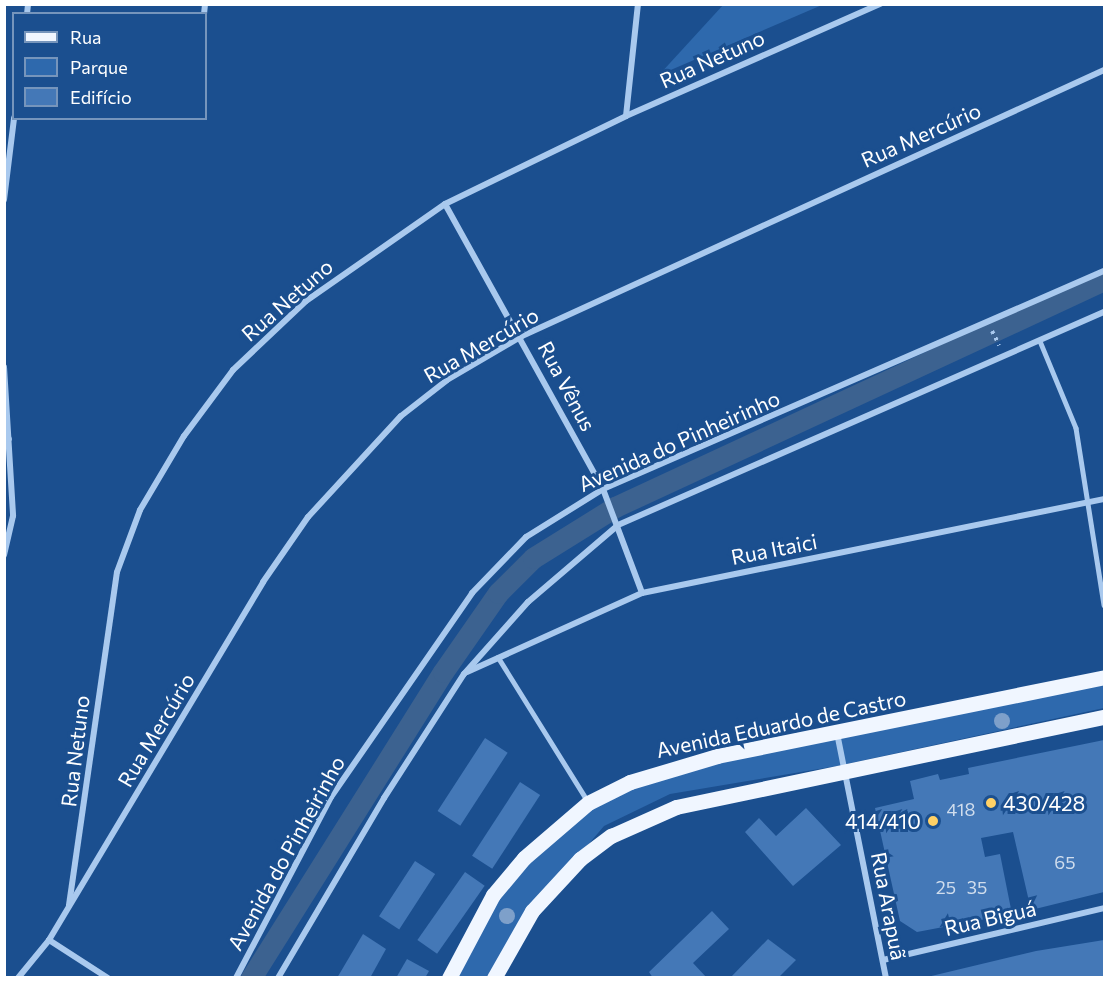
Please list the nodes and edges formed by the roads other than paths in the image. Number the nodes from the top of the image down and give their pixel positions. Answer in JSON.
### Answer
{"nodes":[{"id":1,"x":638,"y":4,"type":"edge"},
{"id":2,"x":880,"y":4,"type":"edge"},
{"id":3,"x":1104,"y":70,"type":"edge"},
{"id":4,"x":626,"y":116,"type":"junction"},
{"id":5,"x":14,"y":120,"type":"edge"},
{"id":6,"x":5,"y":193,"type":"edge"},
{"id":7,"x":4,"y":200,"type":"edge"},
{"id":8,"x":445,"y":204,"type":"junction"},
{"id":9,"x":1104,"y":271,"type":"edge"},
{"id":10,"x":1104,"y":312,"type":"edge"},
{"id":11,"x":522,"y":336,"type":"junction"},
{"id":12,"x":1040,"y":341,"type":"junction"},
{"id":13,"x":4,"y":367,"type":"edge"},
{"id":14,"x":4,"y":428,"type":"edge"},
{"id":15,"x":12,"y":445,"type":"junction"},
{"id":16,"x":603,"y":489,"type":"junction"},
{"id":17,"x":1104,"y":499,"type":"edge"},
{"id":18,"x":1088,"y":502,"type":"junction"},
{"id":19,"x":618,"y":525,"type":"junction"},
{"id":20,"x":4,"y":555,"type":"edge"},
{"id":21,"x":642,"y":593,"type":"junction"},
{"id":22,"x":1104,"y":605,"type":"edge"},
{"id":23,"x":498,"y":657,"type":"junction"},
{"id":24,"x":464,"y":674,"type":"junction"},
{"id":25,"x":1104,"y":677,"type":"edge"},
{"id":26,"x":1104,"y":717,"type":"edge"},
{"id":27,"x":837,"y":733,"type":"junction"},
{"id":28,"x":844,"y":770,"type":"junction"},
{"id":29,"x":588,"y":803,"type":"junction"},
{"id":30,"x":1104,"y":908,"type":"edge"},
{"id":31,"x":68,"y":909,"type":"junction"},
{"id":32,"x":49,"y":940,"type":"junction"},
{"id":33,"x":883,"y":960,"type":"junction"},
{"id":34,"x":18,"y":978,"type":"edge"},
{"id":35,"x":108,"y":978,"type":"edge"},
{"id":36,"x":236,"y":978,"type":"edge"},
{"id":37,"x":278,"y":978,"type":"edge"},
{"id":38,"x":449,"y":978,"type":"edge"},
{"id":39,"x":494,"y":978,"type":"edge"},
{"id":40,"x":886,"y":978,"type":"edge"}],
"edges":[{"from":1,"to":4,"type":"street"},
{"from":2,"to":4,"type":"street","name":"Rua Netuno"},
{"from":3,"to":11,"type":"street","name":"Rua Mercúrio"},
{"from":4,"to":8,"type":"street","name":"Rua Netuno"},
{"from":5,"to":6,"type":"street"},
{"from":6,"to":7,"type":"street"},
{"from":8,"to":11,"type":"street","name":"Rua Vênus"},
{"from":8,"to":31,"type":"street","name":"Rua Netuno"},
{"from":9,"to":16,"type":"street","name":"Avenida do Pinheirinho"},
{"from":10,"to":12,"type":"street"},
{"from":11,"to":16,"type":"street","name":"Rua Vênus"},
{"from":11,"to":31,"type":"street","name":"Rua Mercúrio"},
{"from":12,"to":18,"type":"lane"},
{"from":12,"to":19,"type":"street"},
{"from":13,"to":15,"type":"street"},
{"from":14,"to":15,"type":"street"},
{"from":15,"to":20,"type":"street"},
{"from":16,"to":19,"type":"street","name":"Rua Vênus"},
{"from":16,"to":36,"type":"street","name":"Avenida do Pinheirinho"},
{"from":17,"to":18,"type":"street","name":"Rua Itaici"},
{"from":18,"to":21,"type":"street","name":"Rua Itaici"},
{"from":18,"to":22,"type":"lane"},
{"from":19,"to":21,"type":"street","name":"Rua Vênus"},
{"from":19,"to":24,"type":"street"},
{"from":21,"to":23,"type":"street","name":"Rua Itaici"},
{"from":23,"to":24,"type":"street","name":"Rua Itaici"},
{"from":23,"to":29,"type":"lane"},
{"from":24,"to":37,"type":"street"},
{"from":25,"to":27,"type":"main road","name":"Avenida Eduardo de Castro"},
{"from":26,"to":28,"type":"main road"},
{"from":27,"to":28,"type":"street","name":"Rua Arapuã"},
{"from":27,"to":29,"type":"main road","name":"Avenida Eduardo de Castro"},
{"from":28,"to":33,"type":"street","name":"Rua Arapuã"},
{"from":28,"to":39,"type":"main road"},
{"from":29,"to":38,"type":"main road","name":"Avenida Eduardo de Castro"},
{"from":30,"to":33,"type":"street","name":"Rua Biguá"},
{"from":31,"to":32,"type":"street","name":"Rua Mercúrio"},
{"from":32,"to":34,"type":"street","name":"Rua Mercúrio"},
{"from":32,"to":35,"type":"street"},
{"from":33,"to":40,"type":"street","name":"Rua Arapuã"}]}
